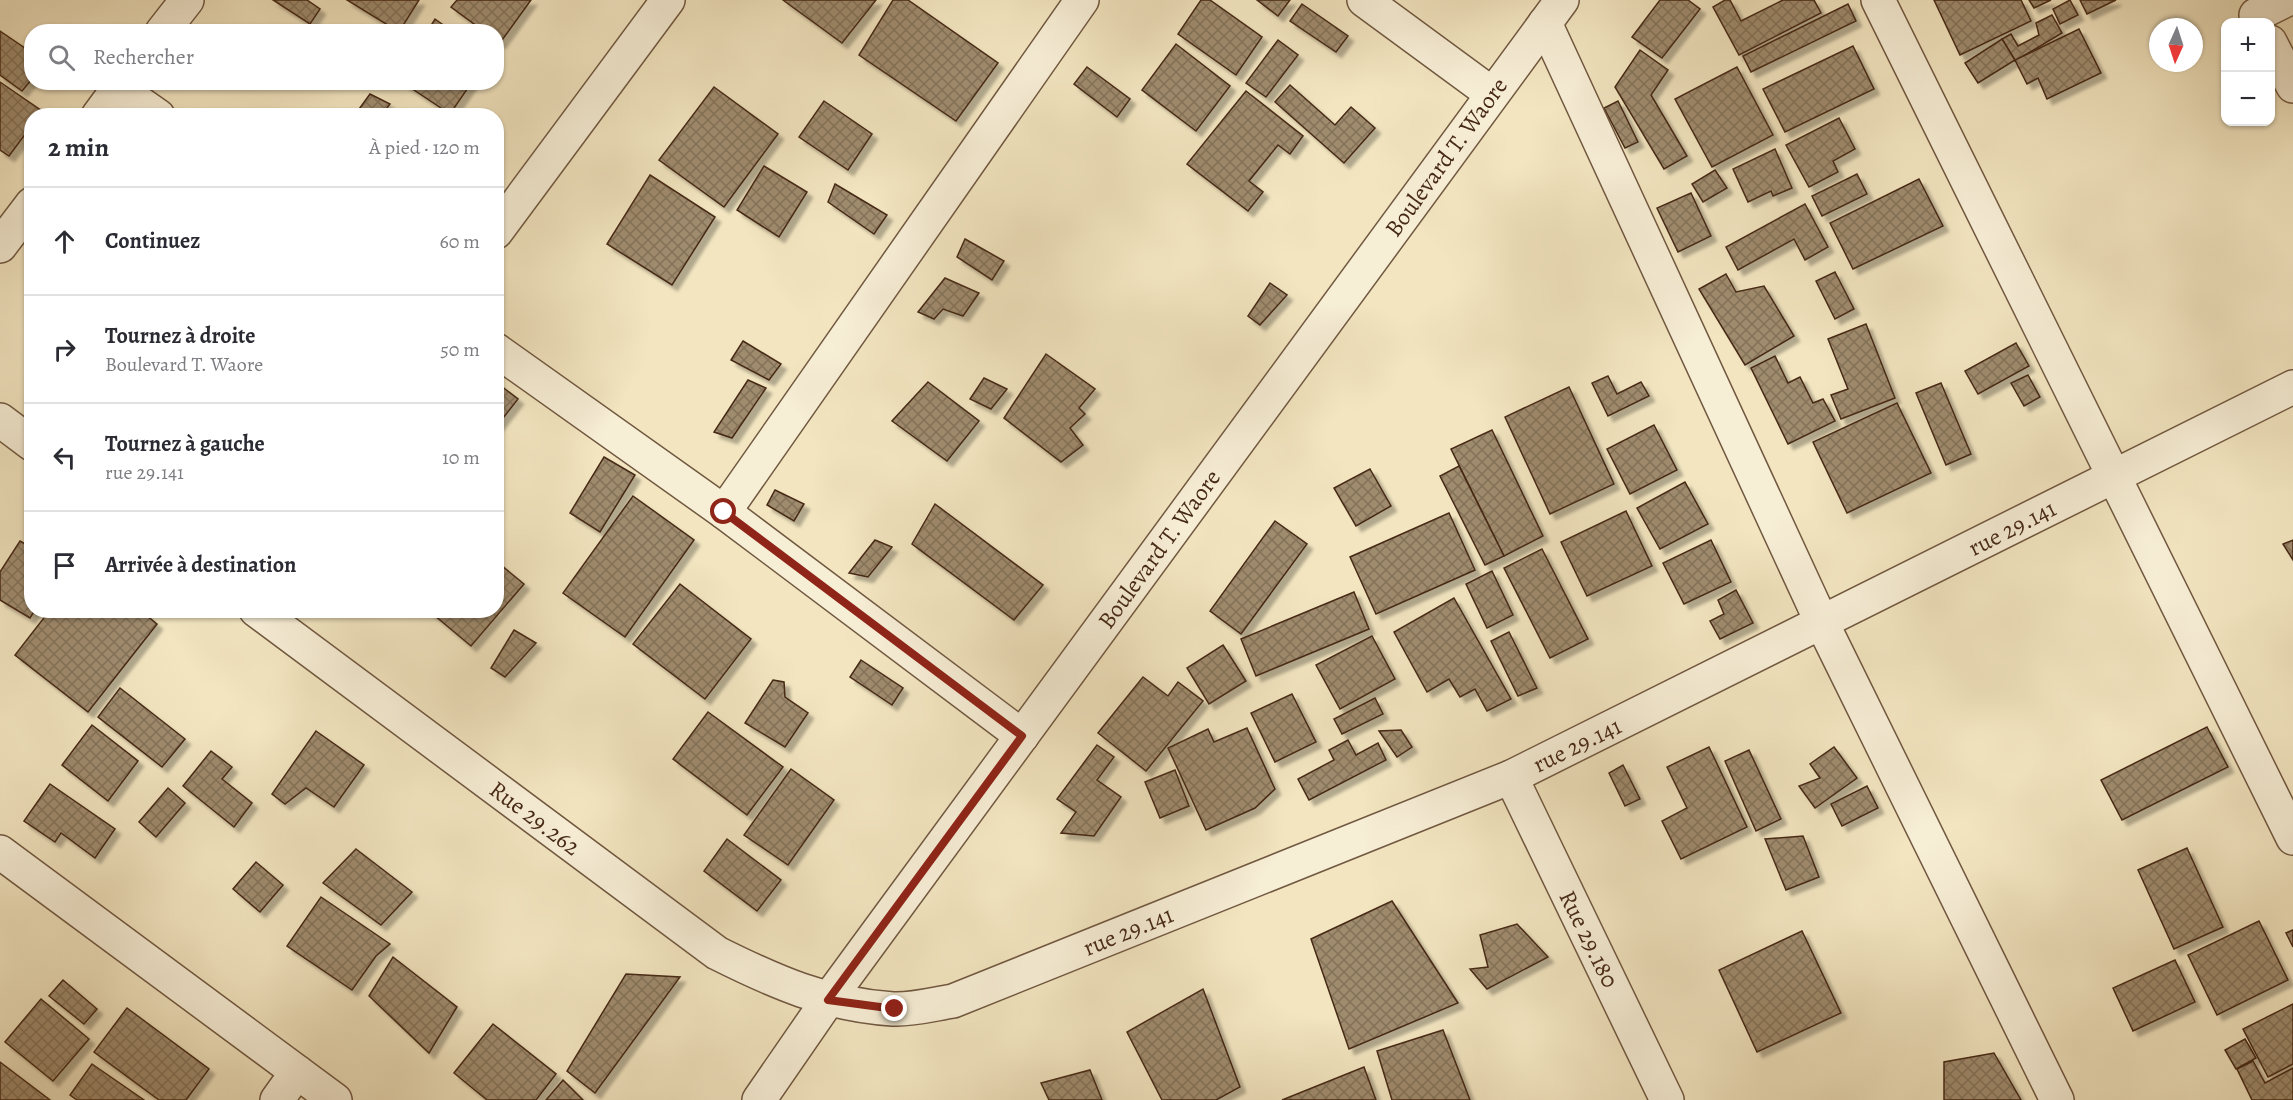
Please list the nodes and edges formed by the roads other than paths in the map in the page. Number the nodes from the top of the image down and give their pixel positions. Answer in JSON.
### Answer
{"nodes":[{"id":1,"x":187,"y":0,"type":"edge"},
{"id":2,"x":668,"y":0,"type":"edge"},
{"id":3,"x":1082,"y":0,"type":"edge"},
{"id":4,"x":1364,"y":0,"type":"edge"},
{"id":5,"x":1878,"y":0,"type":"edge"},
{"id":6,"x":2286,"y":0,"type":"edge"},
{"id":7,"x":1553,"y":11,"type":"edge"},
{"id":8,"x":2262,"y":18,"type":"edge"},
{"id":9,"x":168,"y":24,"type":"edge"},
{"id":10,"x":2275,"y":51,"type":"edge"},
{"id":11,"x":2293,"y":86,"type":"edge"},
{"id":12,"x":116,"y":90,"type":"edge"},
{"id":13,"x":126,"y":90,"type":"edge"},
{"id":14,"x":1492,"y":94,"type":"junction"},
{"id":15,"x":104,"y":108,"type":"edge"},
{"id":16,"x":148,"y":108,"type":"edge"},
{"id":17,"x":24,"y":214,"type":"edge"},
{"id":18,"x":504,"y":221,"type":"edge"},
{"id":19,"x":0,"y":246,"type":"edge"},
{"id":20,"x":504,"y":356,"type":"edge"},
{"id":21,"x":2293,"y":387,"type":"edge"},
{"id":22,"x":0,"y":420,"type":"edge"},
{"id":23,"x":24,"y":438,"type":"edge"},
{"id":24,"x":2113,"y":477,"type":"junction"},
{"id":25,"x":724,"y":512,"type":"junction"},
{"id":26,"x":267,"y":618,"type":"edge"},
{"id":27,"x":1822,"y":623,"type":"junction"},
{"id":28,"x":1022,"y":736,"type":"junction"},
{"id":29,"x":1511,"y":777,"type":"junction"},
{"id":30,"x":2293,"y":838,"type":"edge"},
{"id":31,"x":3,"y":861,"type":"edge"},
{"id":32,"x":828,"y":1000,"type":"junction"},
{"id":33,"x":297,"y":1072,"type":"junction"},
{"id":34,"x":1655,"y":1096,"type":"edge"},
{"id":35,"x":277,"y":1100,"type":"edge"},
{"id":36,"x":335,"y":1100,"type":"edge"},
{"id":37,"x":759,"y":1100,"type":"edge"},
{"id":38,"x":2057,"y":1100,"type":"edge"}],
"edges":[{"from":1,"to":9,"type":"street"},
{"from":2,"to":18,"type":"street"},
{"from":3,"to":25,"type":"street"},
{"from":4,"to":14,"type":"street"},
{"from":5,"to":24,"type":"street"},
{"from":6,"to":8,"type":"street"},
{"from":7,"to":14,"type":"street","name":"Boulevard T. Waore"},
{"from":7,"to":27,"type":"street"},
{"from":10,"to":11,"type":"street"},
{"from":12,"to":15,"type":"street"},
{"from":13,"to":16,"type":"street"},
{"from":14,"to":28,"type":"street","name":"Boulevard T. Waore"},
{"from":17,"to":19,"type":"street"},
{"from":20,"to":25,"type":"street"},
{"from":21,"to":24,"type":"street","name":"rue 29.141"},
{"from":22,"to":23,"type":"street"},
{"from":24,"to":27,"type":"street","name":"rue 29.141"},
{"from":24,"to":30,"type":"street"},
{"from":25,"to":28,"type":"street"},
{"from":26,"to":32,"type":"street","name":"Rue 29.262"},
{"from":27,"to":29,"type":"street","name":"rue 29.141"},
{"from":27,"to":38,"type":"street"},
{"from":28,"to":32,"type":"street","name":"Boulevard T. Waore"},
{"from":29,"to":32,"type":"street","name":"rue 29.141"},
{"from":29,"to":34,"type":"street","name":"Rue 29.180"},
{"from":31,"to":33,"type":"street"},
{"from":32,"to":37,"type":"street","name":"Boulevard T. Waore"},
{"from":33,"to":35,"type":"street"},
{"from":33,"to":36,"type":"street"}]}
